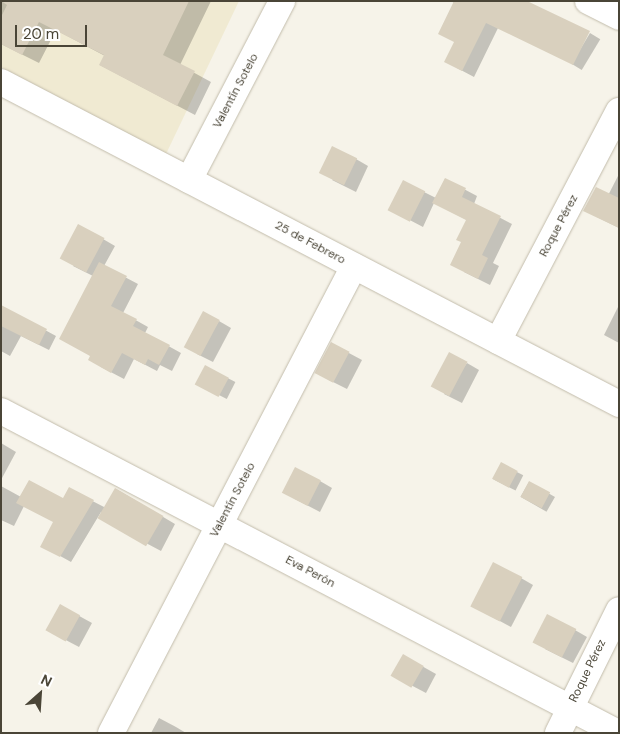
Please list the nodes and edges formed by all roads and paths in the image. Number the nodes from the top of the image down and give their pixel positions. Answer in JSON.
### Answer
{"nodes":[{"id":1,"x":282,"y":1,"type":"edge"},
{"id":2,"x":588,"y":1,"type":"edge"},
{"id":3,"x":619,"y":17,"type":"edge"},
{"id":4,"x":1,"y":82,"type":"edge"},
{"id":5,"x":619,"y":110,"type":"edge"},
{"id":6,"x":189,"y":180,"type":"junction"},
{"id":7,"x":354,"y":266,"type":"junction"},
{"id":8,"x":498,"y":341,"type":"junction"},
{"id":9,"x":619,"y":404,"type":"edge"},
{"id":10,"x":1,"y":411,"type":"edge"},
{"id":11,"x":220,"y":525,"type":"junction"},
{"id":12,"x":619,"y":610,"type":"edge"},
{"id":13,"x":570,"y":708,"type":"junction"},
{"id":14,"x":112,"y":733,"type":"edge"},
{"id":15,"x":558,"y":733,"type":"edge"},
{"id":16,"x":618,"y":733,"type":"edge"}],
"edges":[{"from":1,"to":6,"type":"street","name":"Valentín Sotelo"},
{"from":2,"to":3,"type":"street"},
{"from":4,"to":6,"type":"street","name":"25 de Febrero"},
{"from":5,"to":8,"type":"street","name":"Roque Pérez"},
{"from":6,"to":7,"type":"street","name":"25 de Febrero"},
{"from":7,"to":8,"type":"street","name":"25 de Febrero"},
{"from":7,"to":11,"type":"street","name":"Valentín Sotelo"},
{"from":8,"to":9,"type":"street","name":"25 de Febrero"},
{"from":10,"to":11,"type":"street","name":"Eva Perón"},
{"from":11,"to":13,"type":"street","name":"Eva Perón"},
{"from":11,"to":14,"type":"street","name":"Valentín Sotelo"},
{"from":12,"to":13,"type":"street","name":"Roque Pérez"},
{"from":13,"to":15,"type":"street","name":"Roque Pérez"},
{"from":13,"to":16,"type":"street","name":"Eva Perón"}]}
